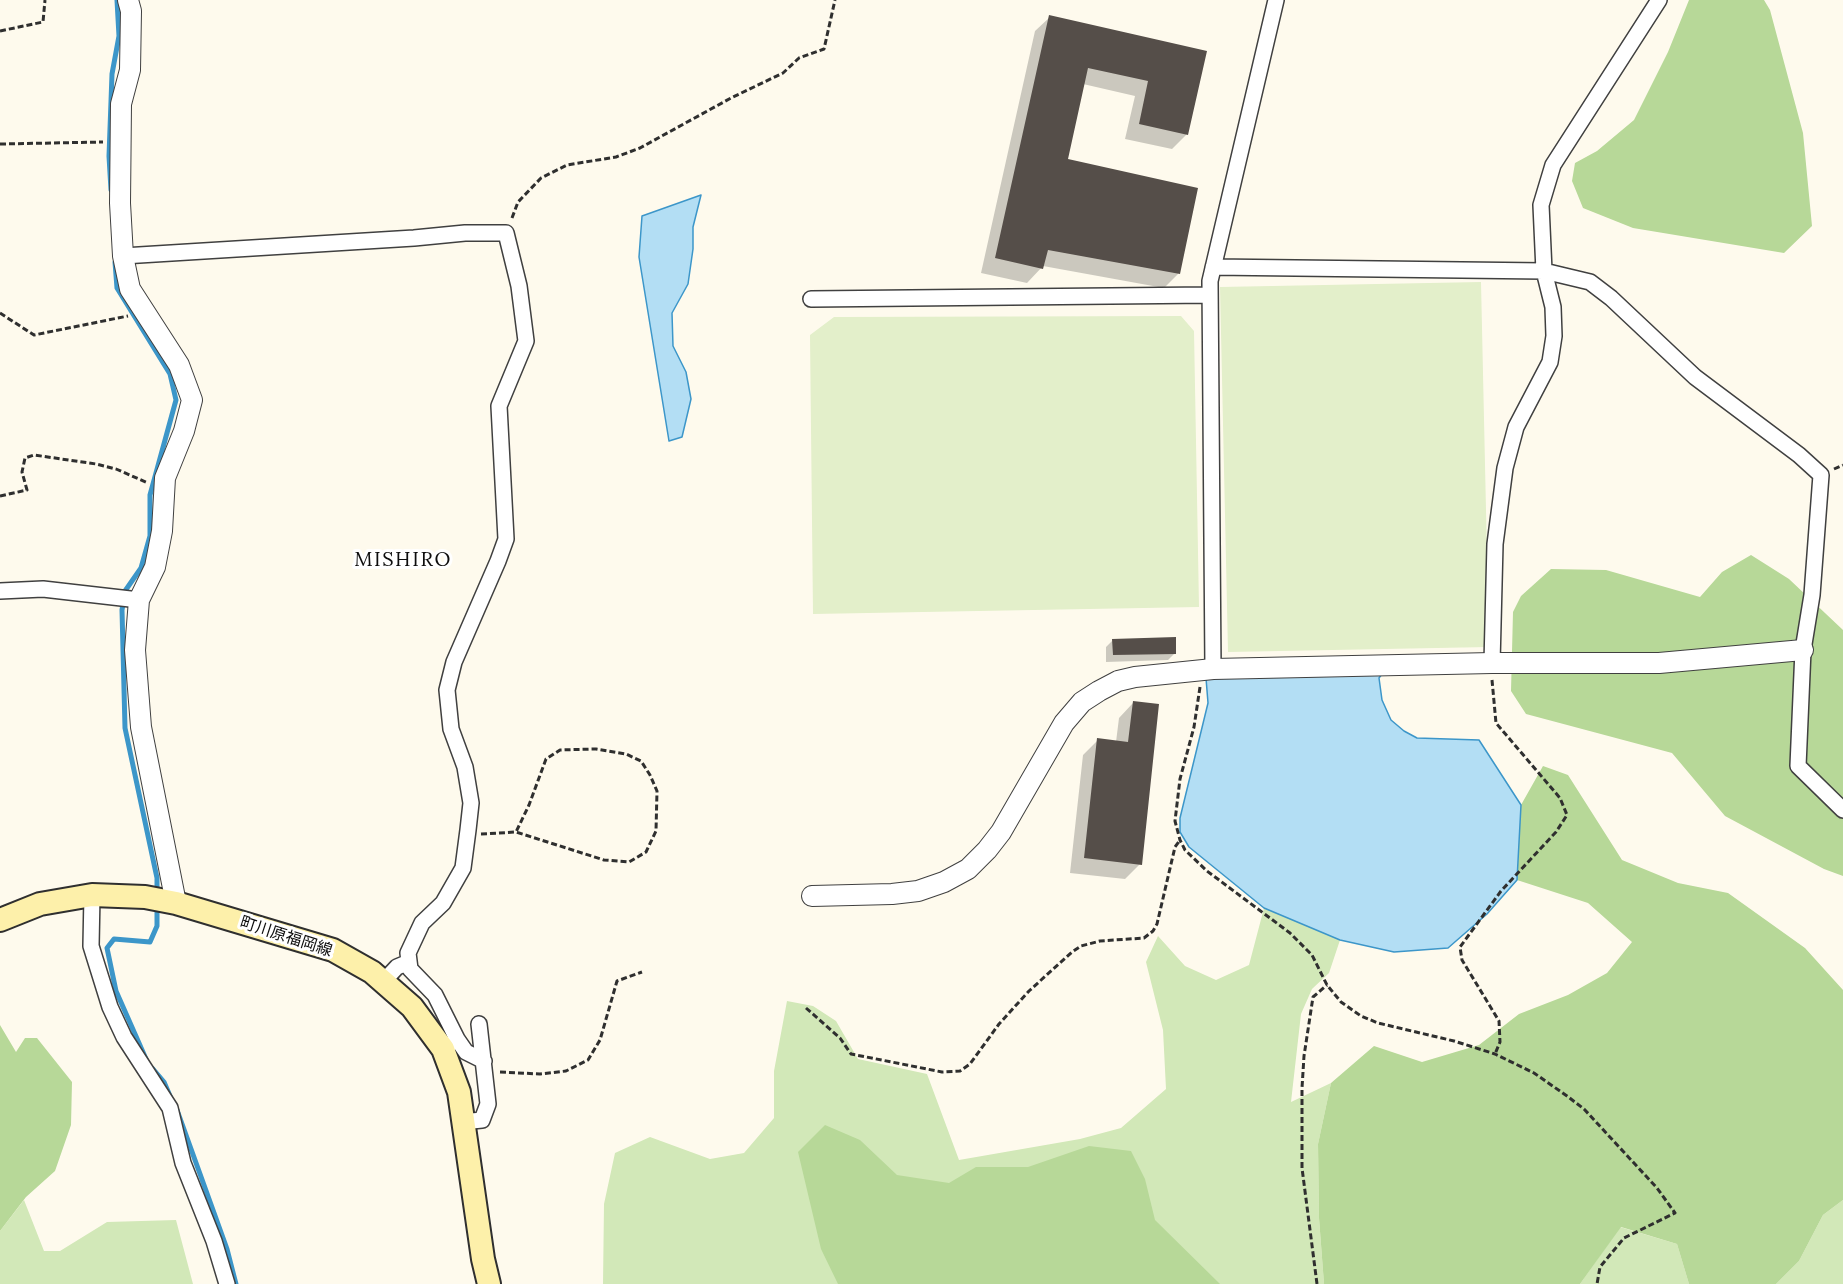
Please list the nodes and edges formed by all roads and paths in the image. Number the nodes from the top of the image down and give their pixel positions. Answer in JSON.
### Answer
{"nodes":[{"id":1,"x":45,"y":0,"type":"edge"},
{"id":2,"x":128,"y":0,"type":"edge"},
{"id":3,"x":835,"y":0,"type":"edge"},
{"id":4,"x":1276,"y":0,"type":"edge"},
{"id":5,"x":1659,"y":0,"type":"edge"},
{"id":6,"x":0,"y":31,"type":"edge"},
{"id":7,"x":120,"y":141,"type":"junction"},
{"id":8,"x":0,"y":144,"type":"edge"},
{"id":9,"x":506,"y":233,"type":"junction"},
{"id":10,"x":123,"y":256,"type":"junction"},
{"id":11,"x":1213,"y":267,"type":"junction"},
{"id":12,"x":1544,"y":271,"type":"junction"},
{"id":13,"x":1210,"y":296,"type":"junction"},
{"id":14,"x":811,"y":299,"type":"dead end"},
{"id":15,"x":145,"y":312,"type":"junction"},
{"id":16,"x":0,"y":313,"type":"edge"},
{"id":17,"x":164,"y":487,"type":"junction"},
{"id":18,"x":0,"y":496,"type":"edge"},
{"id":19,"x":0,"y":591,"type":"edge"},
{"id":20,"x":139,"y":600,"type":"junction"},
{"id":21,"x":1803,"y":650,"type":"junction"},
{"id":22,"x":1492,"y":663,"type":"junction"},
{"id":23,"x":1205,"y":670,"type":"junction"},
{"id":24,"x":1843,"y":810,"type":"edge"},
{"id":25,"x":516,"y":832,"type":"junction"},
{"id":26,"x":468,"y":835,"type":"junction"},
{"id":27,"x":1180,"y":840,"type":"junction"},
{"id":28,"x":92,"y":895,"type":"junction"},
{"id":29,"x":812,"y":896,"type":"dead end"},
{"id":30,"x":176,"y":903,"type":"junction"},
{"id":31,"x":0,"y":920,"type":"edge"},
{"id":32,"x":410,"y":962,"type":"junction"},
{"id":33,"x":642,"y":972,"type":"dead end"},
{"id":34,"x":383,"y":982,"type":"junction"},
{"id":35,"x":1327,"y":985,"type":"junction"},
{"id":36,"x":806,"y":1008,"type":"dead end"},
{"id":37,"x":479,"y":1024,"type":"dead end"},
{"id":38,"x":450,"y":1044,"type":"junction"},
{"id":39,"x":1495,"y":1054,"type":"junction"},
{"id":40,"x":484,"y":1061,"type":"junction"},
{"id":41,"x":462,"y":1122,"type":"junction"},
{"id":42,"x":227,"y":1284,"type":"edge"},
{"id":43,"x":489,"y":1284,"type":"edge"},
{"id":44,"x":1317,"y":1284,"type":"edge"},
{"id":45,"x":1597,"y":1284,"type":"edge"}],
"edges":[{"from":1,"to":6,"type":"path"},
{"from":2,"to":7,"type":"street"},
{"from":3,"to":9,"type":"path"},
{"from":4,"to":11,"type":"street"},
{"from":5,"to":12,"type":"street"},
{"from":7,"to":8,"type":"path"},
{"from":7,"to":10,"type":"street"},
{"from":9,"to":10,"type":"street"},
{"from":9,"to":26,"type":"street"},
{"from":10,"to":15,"type":"street"},
{"from":11,"to":12,"type":"street"},
{"from":11,"to":13,"type":"street"},
{"from":12,"to":21,"type":"street"},
{"from":12,"to":22,"type":"street"},
{"from":13,"to":14,"type":"street"},
{"from":13,"to":23,"type":"street"},
{"from":15,"to":16,"type":"path"},
{"from":15,"to":17,"type":"street"},
{"from":17,"to":18,"type":"path"},
{"from":17,"to":20,"type":"street"},
{"from":19,"to":20,"type":"street"},
{"from":20,"to":30,"type":"street"},
{"from":21,"to":22,"type":"street"},
{"from":21,"to":24,"type":"street"},
{"from":22,"to":23,"type":"street"},
{"from":22,"to":39,"type":"path"},
{"from":23,"to":27,"type":"path"},
{"from":23,"to":29,"type":"street"},
{"from":25,"to":25,"type":"path"},
{"from":25,"to":26,"type":"path"},
{"from":26,"to":32,"type":"street"},
{"from":27,"to":35,"type":"path"},
{"from":27,"to":36,"type":"path"},
{"from":28,"to":30,"type":"main road","name":"町川原福岡線"},
{"from":28,"to":31,"type":"main road","name":"町川原福岡線"},
{"from":28,"to":42,"type":"street"},
{"from":30,"to":34,"type":"main road","name":"町川原福岡線"},
{"from":32,"to":34,"type":"street"},
{"from":32,"to":38,"type":"street"},
{"from":33,"to":40,"type":"path"},
{"from":34,"to":38,"type":"main road","name":"町川原福岡線"},
{"from":35,"to":39,"type":"path"},
{"from":35,"to":44,"type":"path"},
{"from":37,"to":40,"type":"street"},
{"from":38,"to":40,"type":"street"},
{"from":38,"to":41,"type":"main road","name":"町川原福岡線"},
{"from":39,"to":45,"type":"path"},
{"from":40,"to":41,"type":"street"},
{"from":41,"to":43,"type":"main road","name":"町川原福岡線"}]}
